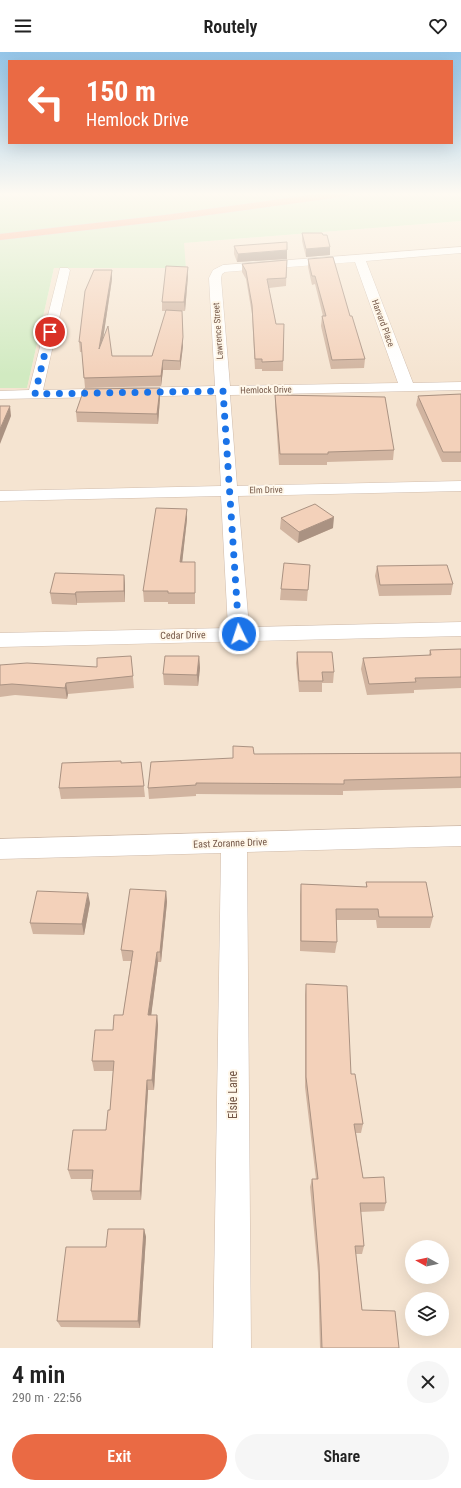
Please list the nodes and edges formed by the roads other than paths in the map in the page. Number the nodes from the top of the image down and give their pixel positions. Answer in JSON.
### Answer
{"nodes":[{"id":1,"x":417,"y":253,"type":"edge"},
{"id":2,"x":359,"y":258,"type":"junction"},
{"id":3,"x":64,"y":270,"type":"dead end"},
{"id":4,"x":461,"y":386,"type":"edge"},
{"id":5,"x":408,"y":387,"type":"junction"},
{"id":6,"x":223,"y":391,"type":"junction"},
{"id":7,"x":35,"y":394,"type":"junction"},
{"id":8,"x":0,"y":395,"type":"edge"},
{"id":9,"x":461,"y":486,"type":"edge"},
{"id":10,"x":230,"y":491,"type":"junction"},
{"id":11,"x":0,"y":496,"type":"edge"},
{"id":12,"x":461,"y":629,"type":"edge"},
{"id":13,"x":239,"y":634,"type":"junction"},
{"id":14,"x":0,"y":640,"type":"edge"},
{"id":15,"x":461,"y":836,"type":"edge"},
{"id":16,"x":234,"y":842,"type":"junction"},
{"id":17,"x":0,"y":849,"type":"edge"},
{"id":18,"x":232,"y":1348,"type":"edge"}],
"edges":[{"from":1,"to":2,"type":"street","name":"Lawrence Street"},
{"from":2,"to":5,"type":"street","name":"Harvard Place"},
{"from":2,"to":6,"type":"street","name":"Lawrence Street"},
{"from":3,"to":7,"type":"street"},
{"from":4,"to":5,"type":"street","name":"Hemlock Drive"},
{"from":5,"to":6,"type":"street","name":"Hemlock Drive"},
{"from":6,"to":7,"type":"street","name":"Hemlock Drive"},
{"from":6,"to":10,"type":"street","name":"Lawrence Street"},
{"from":7,"to":8,"type":"street","name":"Hemlock Drive"},
{"from":9,"to":10,"type":"street","name":"Elm Drive"},
{"from":10,"to":11,"type":"street","name":"Elm Drive"},
{"from":10,"to":13,"type":"street","name":"Lawrence Street"},
{"from":12,"to":13,"type":"street","name":"Cedar Drive"},
{"from":13,"to":14,"type":"street","name":"Cedar Drive"},
{"from":15,"to":16,"type":"street","name":"East Zoranne Drive"},
{"from":16,"to":17,"type":"street","name":"East Zoranne Drive"},
{"from":16,"to":18,"type":"street","name":"Elsie Lane"}]}
